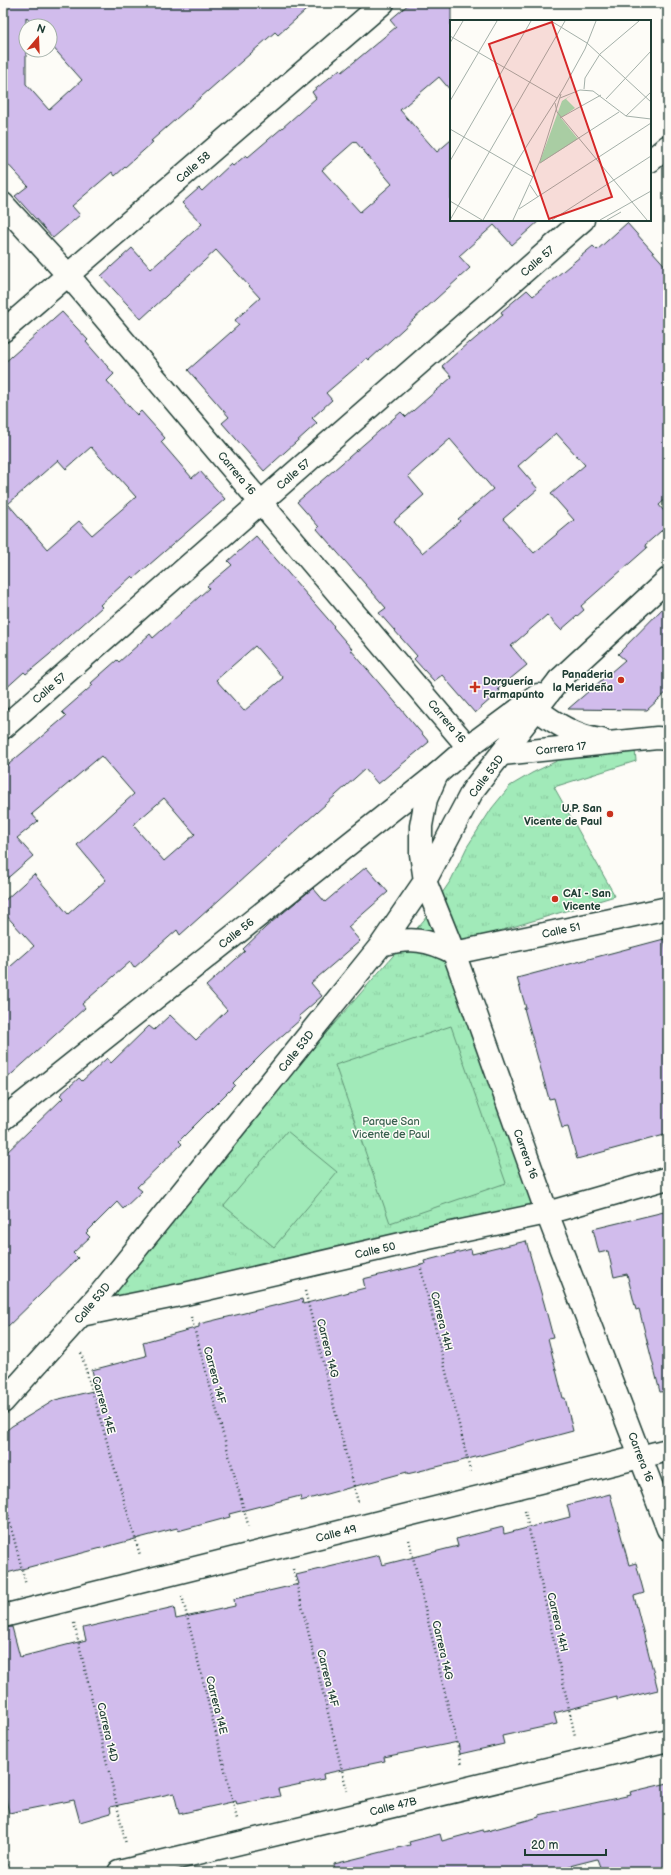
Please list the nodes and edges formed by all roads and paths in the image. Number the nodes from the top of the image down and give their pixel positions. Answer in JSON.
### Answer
{"nodes":[{"id":1,"x":382,"y":3,"type":"edge"},
{"id":2,"x":668,"y":146,"type":"edge"},
{"id":3,"x":651,"y":160,"type":"edge"},
{"id":4,"x":3,"y":204,"type":"edge"},
{"id":5,"x":582,"y":221,"type":"edge"},
{"id":6,"x":69,"y":276,"type":"junction"},
{"id":7,"x":3,"y":331,"type":"edge"},
{"id":8,"x":262,"y":502,"type":"junction"},
{"id":9,"x":668,"y":579,"type":"edge"},
{"id":10,"x":558,"y":680,"type":"junction"},
{"id":11,"x":536,"y":709,"type":"junction"},
{"id":12,"x":3,"y":728,"type":"edge"},
{"id":13,"x":668,"y":739,"type":"edge"},
{"id":14,"x":620,"y":743,"type":"junction"},
{"id":15,"x":468,"y":746,"type":"junction"},
{"id":16,"x":502,"y":754,"type":"junction"},
{"id":17,"x":437,"y":774,"type":"junction"},
{"id":18,"x":425,"y":881,"type":"junction"},
{"id":19,"x":668,"y":908,"type":"edge"},
{"id":20,"x":381,"y":945,"type":"junction"},
{"id":21,"x":454,"y":953,"type":"junction"},
{"id":22,"x":3,"y":1119,"type":"edge"},
{"id":23,"x":668,"y":1178,"type":"edge"},
{"id":24,"x":547,"y":1213,"type":"junction"},
{"id":25,"x":414,"y":1241,"type":"junction"},
{"id":26,"x":299,"y":1267,"type":"junction"},
{"id":27,"x":185,"y":1294,"type":"junction"},
{"id":28,"x":77,"y":1320,"type":"junction"},
{"id":29,"x":3,"y":1402,"type":"edge"},
{"id":30,"x":668,"y":1450,"type":"edge"},
{"id":31,"x":641,"y":1456,"type":"junction"},
{"id":32,"x":519,"y":1487,"type":"junction"},
{"id":33,"x":3,"y":1496,"type":"edge"},
{"id":34,"x":477,"y":1497,"type":"junction"},
{"id":35,"x":404,"y":1516,"type":"junction"},
{"id":36,"x":364,"y":1526,"type":"junction"},
{"id":37,"x":668,"y":1530,"type":"edge"},
{"id":38,"x":287,"y":1545,"type":"junction"},
{"id":39,"x":256,"y":1553,"type":"junction"},
{"id":40,"x":176,"y":1573,"type":"junction"},
{"id":41,"x":148,"y":1580,"type":"junction"},
{"id":42,"x":68,"y":1600,"type":"junction"},
{"id":43,"x":32,"y":1609,"type":"junction"},
{"id":44,"x":3,"y":1616,"type":"edge"},
{"id":45,"x":668,"y":1740,"type":"edge"},
{"id":46,"x":581,"y":1761,"type":"junction"},
{"id":47,"x":468,"y":1788,"type":"junction"},
{"id":48,"x":353,"y":1816,"type":"junction"},
{"id":49,"x":242,"y":1842,"type":"junction"},
{"id":50,"x":3,"y":1849,"type":"edge"},
{"id":51,"x":126,"y":1870,"type":"edge"},
{"id":52,"x":8,"y":1872,"type":"edge"}],
"edges":[{"from":1,"to":6,"type":"street","name":"Calle 58"},
{"from":2,"to":3,"type":"street"},
{"from":4,"to":6,"type":"street","name":"Carrera 16"},
{"from":5,"to":8,"type":"street","name":"Calle 57"},
{"from":6,"to":7,"type":"street","name":"Calle 58"},
{"from":6,"to":8,"type":"street","name":"Carrera 16"},
{"from":8,"to":12,"type":"street","name":"Calle 57"},
{"from":8,"to":15,"type":"street","name":"Carrera 16"},
{"from":9,"to":10,"type":"street","name":"Calle 53D"},
{"from":10,"to":11,"type":"street","name":"Calle 53D"},
{"from":10,"to":15,"type":"street","name":"Calle 53D"},
{"from":11,"to":14,"type":"street","name":"Carrera 17"},
{"from":11,"to":16,"type":"street","name":"Calle 53D"},
{"from":13,"to":14,"type":"street","name":"Carrera 17"},
{"from":14,"to":16,"type":"street","name":"Carrera 17"},
{"from":15,"to":17,"type":"street","name":"Calle 56"},
{"from":16,"to":18,"type":"street","name":"Calle 53D"},
{"from":17,"to":18,"type":"street","name":"Carrera 16"},
{"from":17,"to":22,"type":"street","name":"Calle 56"},
{"from":18,"to":20,"type":"street","name":"Calle 53D"},
{"from":18,"to":21,"type":"street","name":"Carrera 16"},
{"from":19,"to":21,"type":"street","name":"Calle 51"},
{"from":20,"to":21,"type":"street"},
{"from":20,"to":28,"type":"street","name":"Calle 53D"},
{"from":21,"to":24,"type":"street","name":"Carrera 16"},
{"from":23,"to":24,"type":"street","name":"Calle 50"},
{"from":24,"to":25,"type":"street","name":"Calle 50"},
{"from":24,"to":31,"type":"street","name":"Carrera 16"},
{"from":25,"to":26,"type":"street","name":"Calle 50"},
{"from":25,"to":34,"type":"path","name":"Carrera 14H"},
{"from":26,"to":27,"type":"street","name":"Calle 50"},
{"from":26,"to":36,"type":"path","name":"Carrera 14G"},
{"from":27,"to":28,"type":"street","name":"Calle 50"},
{"from":27,"to":39,"type":"path","name":"Carrera 14F"},
{"from":28,"to":29,"type":"street","name":"Calle 53D"},
{"from":28,"to":41,"type":"path","name":"Carrera 14E"},
{"from":30,"to":31,"type":"street","name":"Calle 49"},
{"from":31,"to":32,"type":"street","name":"Calle 49"},
{"from":31,"to":37,"type":"street","name":"Carrera 16"},
{"from":32,"to":34,"type":"street","name":"Calle 49"},
{"from":32,"to":46,"type":"path","name":"Carrera 14H"},
{"from":33,"to":43,"type":"path"},
{"from":34,"to":35,"type":"street","name":"Calle 49"},
{"from":35,"to":36,"type":"street","name":"Calle 49"},
{"from":35,"to":47,"type":"path","name":"Carrera 14G"},
{"from":36,"to":38,"type":"street","name":"Calle 49"},
{"from":38,"to":39,"type":"street","name":"Calle 49"},
{"from":38,"to":48,"type":"path","name":"Carrera 14F"},
{"from":39,"to":40,"type":"street","name":"Calle 49"},
{"from":40,"to":41,"type":"street","name":"Calle 49"},
{"from":40,"to":49,"type":"path","name":"Carrera 14E"},
{"from":41,"to":42,"type":"street","name":"Calle 49"},
{"from":42,"to":43,"type":"street","name":"Calle 49"},
{"from":42,"to":51,"type":"path","name":"Carrera 14D"},
{"from":43,"to":44,"type":"street","name":"Calle 49"},
{"from":45,"to":46,"type":"street","name":"Calle 47B"},
{"from":46,"to":47,"type":"street","name":"Calle 47B"},
{"from":47,"to":48,"type":"street","name":"Calle 47B"},
{"from":48,"to":49,"type":"street","name":"Calle 47B"},
{"from":49,"to":51,"type":"street","name":"Calle 47B"},
{"from":50,"to":52,"type":"path"}]}
